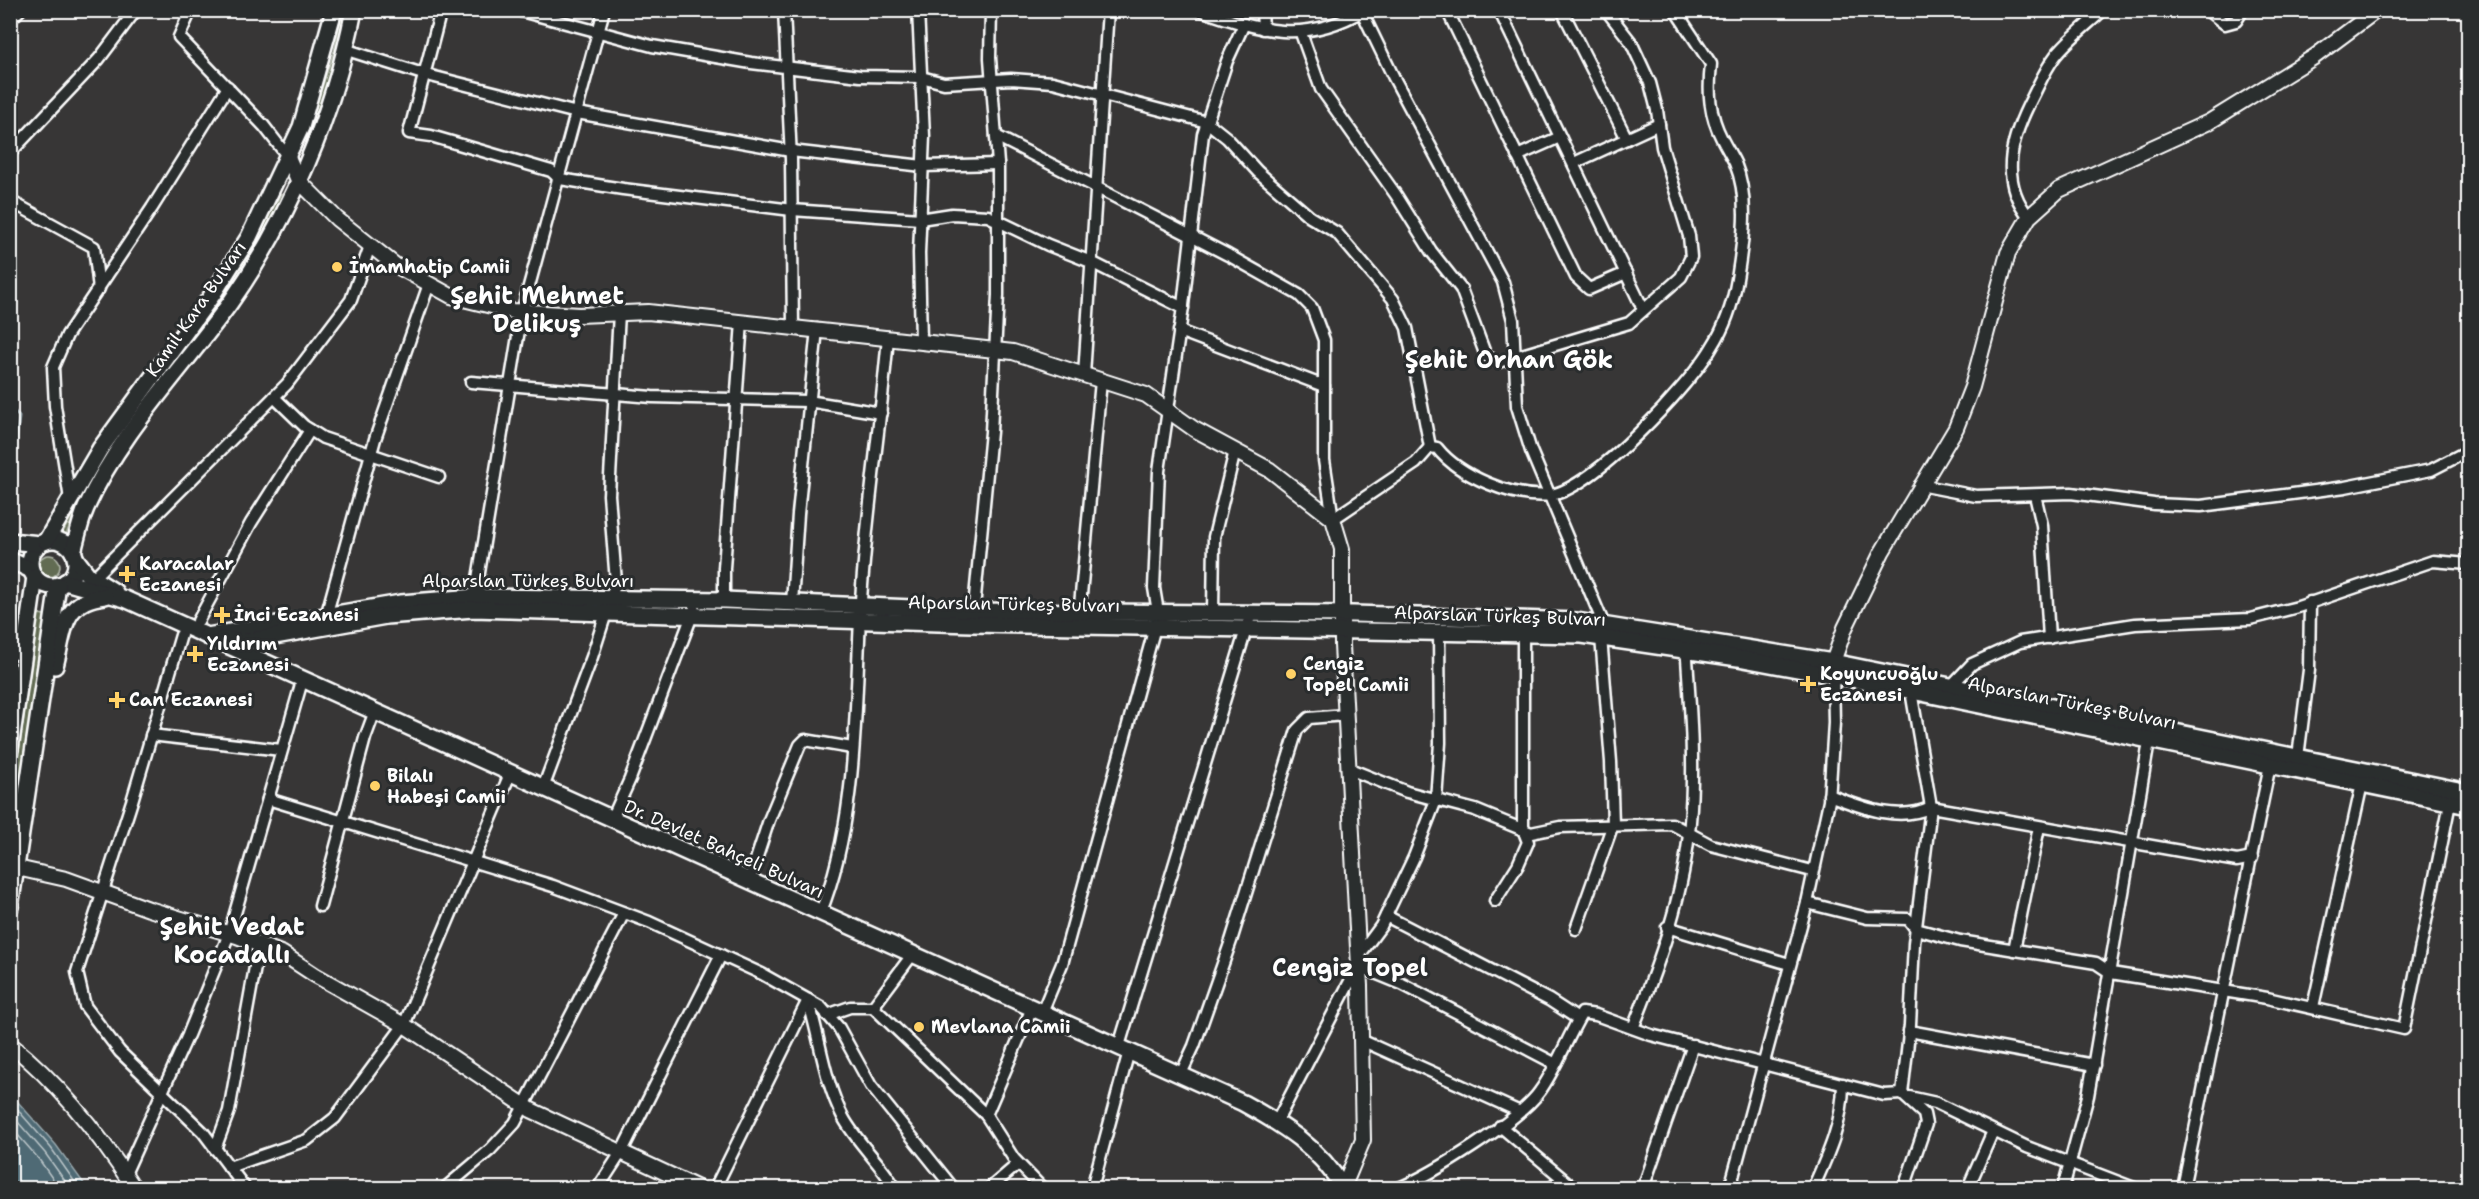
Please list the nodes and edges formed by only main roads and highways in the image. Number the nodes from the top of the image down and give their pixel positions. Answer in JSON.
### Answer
{"nodes":[{"id":1,"x":334,"y":10,"type":"edge"},
{"id":2,"x":354,"y":10,"type":"edge"},
{"id":3,"x":10,"y":541,"type":"edge"},
{"id":4,"x":43,"y":542,"type":"junction"},
{"id":5,"x":74,"y":555,"type":"junction"},
{"id":6,"x":10,"y":560,"type":"edge"},
{"id":7,"x":33,"y":574,"type":"junction"},
{"id":8,"x":62,"y":584,"type":"junction"},
{"id":9,"x":108,"y":596,"type":"junction"},
{"id":10,"x":125,"y":599,"type":"junction"},
{"id":11,"x":694,"y":608,"type":"junction"},
{"id":12,"x":861,"y":613,"type":"junction"},
{"id":13,"x":1156,"y":619,"type":"junction"},
{"id":14,"x":1249,"y":620,"type":"junction"},
{"id":15,"x":1603,"y":631,"type":"junction"},
{"id":16,"x":207,"y":636,"type":"junction"},
{"id":17,"x":17,"y":653,"type":"edge"},
{"id":18,"x":1910,"y":684,"type":"junction"},
{"id":19,"x":2151,"y":733,"type":"junction"},
{"id":20,"x":37,"y":735,"type":"junction"},
{"id":21,"x":10,"y":749,"type":"edge"},
{"id":22,"x":2271,"y":758,"type":"junction"},
{"id":23,"x":2363,"y":777,"type":"junction"},
{"id":24,"x":2469,"y":792,"type":"edge"},
{"id":25,"x":2451,"y":796,"type":"junction"},
{"id":26,"x":2469,"y":806,"type":"edge"},
{"id":27,"x":10,"y":907,"type":"edge"},
{"id":28,"x":1343,"y":1188,"type":"edge"}],
"edges":[{"from":1,"to":4,"type":"main road","name":"Kamil Kara Bulvarı"},
{"from":2,"to":5,"type":"main road","name":"Kamil Kara Bulvarı"},
{"from":3,"to":4,"type":"main road"},
{"from":4,"to":5,"type":"main road"},
{"from":4,"to":7,"type":"main road"},
{"from":5,"to":8,"type":"main road"},
{"from":5,"to":10,"type":"main road"},
{"from":6,"to":7,"type":"main road"},
{"from":7,"to":8,"type":"main road"},
{"from":7,"to":17,"type":"main road"},
{"from":8,"to":9,"type":"main road","name":"Dr. Devlet Bahçeli Bulvarı"},
{"from":8,"to":20,"type":"main road"},
{"from":9,"to":10,"type":"main road","name":"Dr. Devlet Bahçeli Bulvarı"},
{"from":9,"to":20,"type":"main road"},
{"from":10,"to":16,"type":"main road","name":"Dr. Devlet Bahçeli Bulvarı"},
{"from":11,"to":12,"type":"main road","name":"Alparslan Türkeş Bulvarı"},
{"from":11,"to":12,"type":"main road","name":"Alparslan Türkeş Bulvarı"},
{"from":11,"to":16,"type":"main road","name":"Alparslan Türkeş Bulvarı"},
{"from":12,"to":13,"type":"main road","name":"Alparslan Türkeş Bulvarı"},
{"from":13,"to":14,"type":"main road","name":"Alparslan Türkeş Bulvarı"},
{"from":13,"to":14,"type":"main road","name":"Alparslan Türkeş Bulvarı"},
{"from":14,"to":15,"type":"main road","name":"Alparslan Türkeş Bulvarı"},
{"from":14,"to":15,"type":"main road","name":"Alparslan Türkeş Bulvarı"},
{"from":15,"to":18,"type":"main road","name":"Alparslan Türkeş Bulvarı"},
{"from":16,"to":28,"type":"main road","name":"Dr. Devlet Bahçeli Bulvarı"},
{"from":17,"to":21,"type":"main road"},
{"from":18,"to":19,"type":"main road","name":"Alparslan Türkeş Bulvarı"},
{"from":18,"to":19,"type":"main road","name":"Alparslan Türkeş Bulvarı"},
{"from":19,"to":22,"type":"main road","name":"Alparslan Türkeş Bulvarı"},
{"from":20,"to":27,"type":"main road"},
{"from":22,"to":23,"type":"main road","name":"Alparslan Türkeş Bulvarı"},
{"from":22,"to":23,"type":"main road","name":"Alparslan Türkeş Bulvarı"},
{"from":23,"to":25,"type":"main road","name":"Alparslan Türkeş Bulvarı"},
{"from":24,"to":25,"type":"main road","name":"Alparslan Türkeş Bulvarı"},
{"from":25,"to":26,"type":"main road","name":"Alparslan Türkeş Bulvarı"}]}
